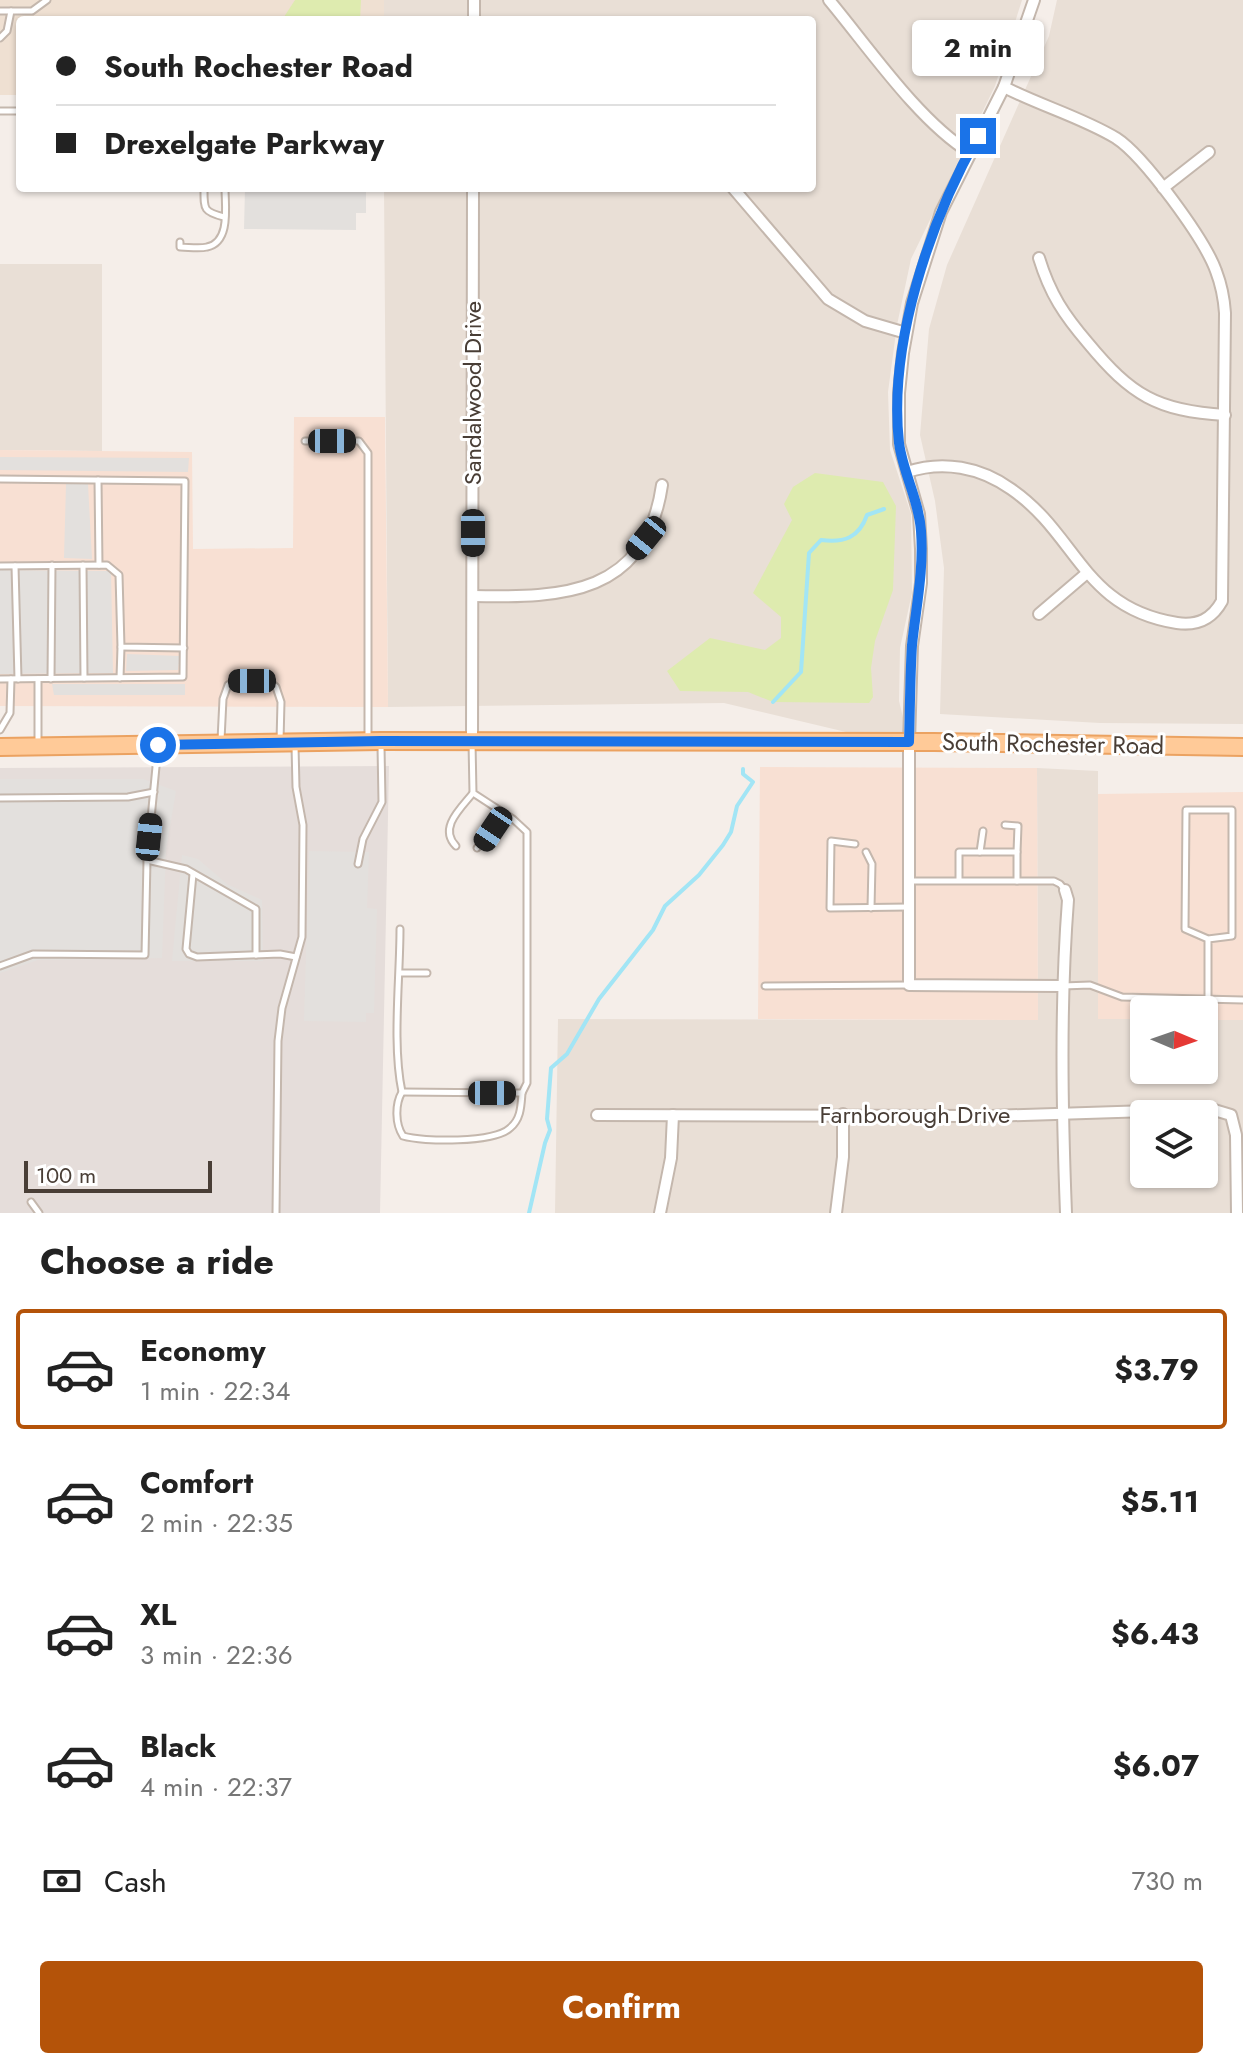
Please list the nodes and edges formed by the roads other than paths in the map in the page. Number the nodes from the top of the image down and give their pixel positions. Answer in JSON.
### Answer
{"nodes":[{"id":1,"x":47,"y":0,"type":"edge"},
{"id":2,"x":829,"y":0,"type":"edge"},
{"id":3,"x":1034,"y":0,"type":"edge"},
{"id":4,"x":0,"y":11,"type":"edge"},
{"id":5,"x":11,"y":11,"type":"junction"},
{"id":6,"x":0,"y":38,"type":"edge"},
{"id":7,"x":1004,"y":87,"type":"junction"},
{"id":8,"x":969,"y":152,"type":"junction"},
{"id":9,"x":1209,"y":152,"type":"dead end"},
{"id":10,"x":1163,"y":188,"type":"junction"},
{"id":11,"x":204,"y":192,"type":"edge"},
{"id":12,"x":225,"y":192,"type":"edge"},
{"id":13,"x":473,"y":192,"type":"edge"},
{"id":14,"x":736,"y":192,"type":"edge"},
{"id":15,"x":224,"y":217,"type":"junction"},
{"id":16,"x":180,"y":242,"type":"dead end"},
{"id":17,"x":1039,"y":258,"type":"dead end"},
{"id":18,"x":906,"y":333,"type":"junction"},
{"id":19,"x":1225,"y":415,"type":"junction"},
{"id":20,"x":305,"y":441,"type":"dead end"},
{"id":21,"x":907,"y":472,"type":"junction"},
{"id":22,"x":0,"y":479,"type":"edge"},
{"id":23,"x":98,"y":480,"type":"junction"},
{"id":24,"x":662,"y":485,"type":"dead end"},
{"id":25,"x":52,"y":565,"type":"junction"},
{"id":26,"x":83,"y":565,"type":"junction"},
{"id":27,"x":99,"y":565,"type":"junction"},
{"id":28,"x":0,"y":566,"type":"edge"},
{"id":29,"x":15,"y":566,"type":"junction"},
{"id":30,"x":1087,"y":573,"type":"junction"},
{"id":31,"x":473,"y":596,"type":"junction"},
{"id":32,"x":1039,"y":614,"type":"dead end"},
{"id":33,"x":121,"y":647,"type":"junction"},
{"id":34,"x":184,"y":648,"type":"junction"},
{"id":35,"x":84,"y":678,"type":"junction"},
{"id":36,"x":120,"y":678,"type":"junction"},
{"id":37,"x":0,"y":679,"type":"edge"},
{"id":38,"x":14,"y":679,"type":"junction"},
{"id":39,"x":38,"y":679,"type":"junction"},
{"id":40,"x":51,"y":679,"type":"junction"},
{"id":41,"x":0,"y":730,"type":"edge"},
{"id":42,"x":375,"y":741,"type":"junction"},
{"id":43,"x":472,"y":741,"type":"junction"},
{"id":44,"x":288,"y":742,"type":"junction"},
{"id":45,"x":909,"y":742,"type":"junction"},
{"id":46,"x":221,"y":743,"type":"junction"},
{"id":47,"x":158,"y":745,"type":"junction"},
{"id":48,"x":0,"y":747,"type":"edge"},
{"id":49,"x":38,"y":747,"type":"junction"},
{"id":50,"x":1243,"y":747,"type":"edge"},
{"id":51,"x":154,"y":792,"type":"junction"},
{"id":52,"x":473,"y":793,"type":"junction"},
{"id":53,"x":0,"y":798,"type":"edge"},
{"id":54,"x":504,"y":813,"type":"junction"},
{"id":55,"x":1005,"y":825,"type":"dead end"},
{"id":56,"x":983,"y":831,"type":"dead end"},
{"id":57,"x":855,"y":844,"type":"dead end"},
{"id":58,"x":456,"y":846,"type":"dead end"},
{"id":59,"x":477,"y":848,"type":"dead end"},
{"id":60,"x":866,"y":852,"type":"dead end"},
{"id":61,"x":980,"y":852,"type":"junction"},
{"id":62,"x":1017,"y":852,"type":"junction"},
{"id":63,"x":147,"y":860,"type":"junction"},
{"id":64,"x":358,"y":864,"type":"dead end"},
{"id":65,"x":193,"y":874,"type":"junction"},
{"id":66,"x":959,"y":880,"type":"junction"},
{"id":67,"x":910,"y":881,"type":"junction"},
{"id":68,"x":1017,"y":881,"type":"junction"},
{"id":69,"x":1065,"y":890,"type":"joint"},
{"id":70,"x":910,"y":907,"type":"junction"},
{"id":71,"x":871,"y":908,"type":"junction"},
{"id":72,"x":400,"y":929,"type":"dead end"},
{"id":73,"x":1208,"y":939,"type":"junction"},
{"id":74,"x":256,"y":955,"type":"junction"},
{"id":75,"x":296,"y":957,"type":"junction"},
{"id":76,"x":0,"y":966,"type":"edge"},
{"id":77,"x":400,"y":973,"type":"junction"},
{"id":78,"x":427,"y":973,"type":"dead end"},
{"id":79,"x":909,"y":985,"type":"junction"},
{"id":80,"x":765,"y":986,"type":"dead end"},
{"id":81,"x":1063,"y":986,"type":"junction"},
{"id":82,"x":1208,"y":996,"type":"edge"},
{"id":83,"x":1130,"y":997,"type":"edge"},
{"id":84,"x":1218,"y":1000,"type":"edge"},
{"id":85,"x":1243,"y":1000,"type":"edge"},
{"id":86,"x":402,"y":1092,"type":"junction"},
{"id":87,"x":522,"y":1093,"type":"junction"},
{"id":88,"x":843,"y":1114,"type":"junction"},
{"id":89,"x":597,"y":1115,"type":"dead end"},
{"id":90,"x":673,"y":1115,"type":"junction"},
{"id":91,"x":1062,"y":1115,"type":"junction"},
{"id":92,"x":31,"y":1202,"type":"dead end"},
{"id":93,"x":39,"y":1213,"type":"edge"},
{"id":94,"x":276,"y":1213,"type":"edge"},
{"id":95,"x":660,"y":1213,"type":"edge"},
{"id":96,"x":836,"y":1213,"type":"edge"},
{"id":97,"x":1066,"y":1213,"type":"edge"},
{"id":98,"x":1237,"y":1213,"type":"edge"}],
"edges":[{"from":1,"to":5,"type":"lane"},
{"from":2,"to":8,"type":"street"},
{"from":3,"to":7,"type":"street"},
{"from":4,"to":5,"type":"lane"},
{"from":5,"to":6,"type":"lane"},
{"from":7,"to":8,"type":"street"},
{"from":7,"to":10,"type":"street"},
{"from":8,"to":18,"type":"street"},
{"from":9,"to":10,"type":"street"},
{"from":10,"to":19,"type":"street"},
{"from":11,"to":15,"type":"lane"},
{"from":12,"to":15,"type":"lane"},
{"from":13,"to":31,"type":"street","name":"Sandalwood Drive"},
{"from":14,"to":18,"type":"street"},
{"from":15,"to":16,"type":"lane"},
{"from":17,"to":19,"type":"street"},
{"from":18,"to":21,"type":"street"},
{"from":19,"to":30,"type":"street"},
{"from":20,"to":42,"type":"lane"},
{"from":21,"to":30,"type":"street"},
{"from":21,"to":45,"type":"street"},
{"from":22,"to":23,"type":"lane"},
{"from":23,"to":27,"type":"lane"},
{"from":23,"to":34,"type":"lane"},
{"from":24,"to":31,"type":"street"},
{"from":25,"to":26,"type":"lane"},
{"from":25,"to":29,"type":"lane"},
{"from":25,"to":40,"type":"lane"},
{"from":26,"to":27,"type":"lane"},
{"from":26,"to":35,"type":"lane"},
{"from":27,"to":33,"type":"lane"},
{"from":28,"to":29,"type":"lane"},
{"from":29,"to":38,"type":"lane"},
{"from":30,"to":32,"type":"street"},
{"from":31,"to":43,"type":"street","name":"Sandalwood Drive"},
{"from":33,"to":34,"type":"lane"},
{"from":33,"to":36,"type":"lane"},
{"from":34,"to":36,"type":"lane"},
{"from":35,"to":36,"type":"lane"},
{"from":35,"to":40,"type":"lane"},
{"from":37,"to":38,"type":"lane"},
{"from":38,"to":39,"type":"lane"},
{"from":38,"to":41,"type":"lane"},
{"from":39,"to":40,"type":"lane"},
{"from":39,"to":49,"type":"lane"},
{"from":42,"to":43,"type":"main road","name":"South Rochester Road"},
{"from":42,"to":44,"type":"main road","name":"South Rochester Road"},
{"from":42,"to":64,"type":"lane"},
{"from":43,"to":45,"type":"main road","name":"South Rochester Road"},
{"from":43,"to":52,"type":"lane"},
{"from":44,"to":46,"type":"main road","name":"South Rochester Road"},
{"from":44,"to":46,"type":"lane"},
{"from":44,"to":75,"type":"lane"},
{"from":45,"to":50,"type":"main road","name":"South Rochester Road"},
{"from":45,"to":67,"type":"street"},
{"from":46,"to":47,"type":"main road","name":"South Rochester Road"},
{"from":47,"to":49,"type":"main road","name":"South Rochester Road"},
{"from":47,"to":51,"type":"lane"},
{"from":48,"to":49,"type":"main road","name":"South Rochester Road"},
{"from":51,"to":53,"type":"lane"},
{"from":51,"to":63,"type":"lane"},
{"from":52,"to":54,"type":"lane"},
{"from":52,"to":58,"type":"lane"},
{"from":54,"to":59,"type":"lane"},
{"from":54,"to":87,"type":"lane"},
{"from":55,"to":62,"type":"lane"},
{"from":56,"to":61,"type":"lane"},
{"from":57,"to":71,"type":"lane"},
{"from":60,"to":71,"type":"lane"},
{"from":61,"to":62,"type":"lane"},
{"from":61,"to":66,"type":"lane"},
{"from":62,"to":68,"type":"lane"},
{"from":63,"to":65,"type":"lane"},
{"from":63,"to":76,"type":"lane"},
{"from":65,"to":74,"type":"lane"},
{"from":65,"to":74,"type":"lane"},
{"from":66,"to":67,"type":"lane"},
{"from":66,"to":68,"type":"lane"},
{"from":67,"to":70,"type":"street"},
{"from":68,"to":69,"type":"lane"},
{"from":69,"to":81,"type":"street"},
{"from":70,"to":71,"type":"lane"},
{"from":70,"to":79,"type":"street"},
{"from":72,"to":77,"type":"lane"},
{"from":73,"to":73,"type":"lane"},
{"from":73,"to":82,"type":"lane"},
{"from":74,"to":75,"type":"lane"},
{"from":75,"to":94,"type":"lane"},
{"from":77,"to":78,"type":"lane"},
{"from":77,"to":86,"type":"lane"},
{"from":79,"to":80,"type":"lane"},
{"from":79,"to":81,"type":"street"},
{"from":81,"to":83,"type":"lane"},
{"from":81,"to":91,"type":"street"},
{"from":84,"to":85,"type":"lane"},
{"from":86,"to":87,"type":"lane"},
{"from":86,"to":87,"type":"lane"},
{"from":88,"to":90,"type":"street","name":"Farnborough Drive"},
{"from":88,"to":91,"type":"street","name":"Farnborough Drive"},
{"from":88,"to":96,"type":"street"},
{"from":89,"to":90,"type":"street","name":"Farnborough Drive"},
{"from":90,"to":95,"type":"street"},
{"from":91,"to":97,"type":"street"},
{"from":91,"to":98,"type":"street","name":"Farnborough Drive"},
{"from":92,"to":93,"type":"lane"}]}
